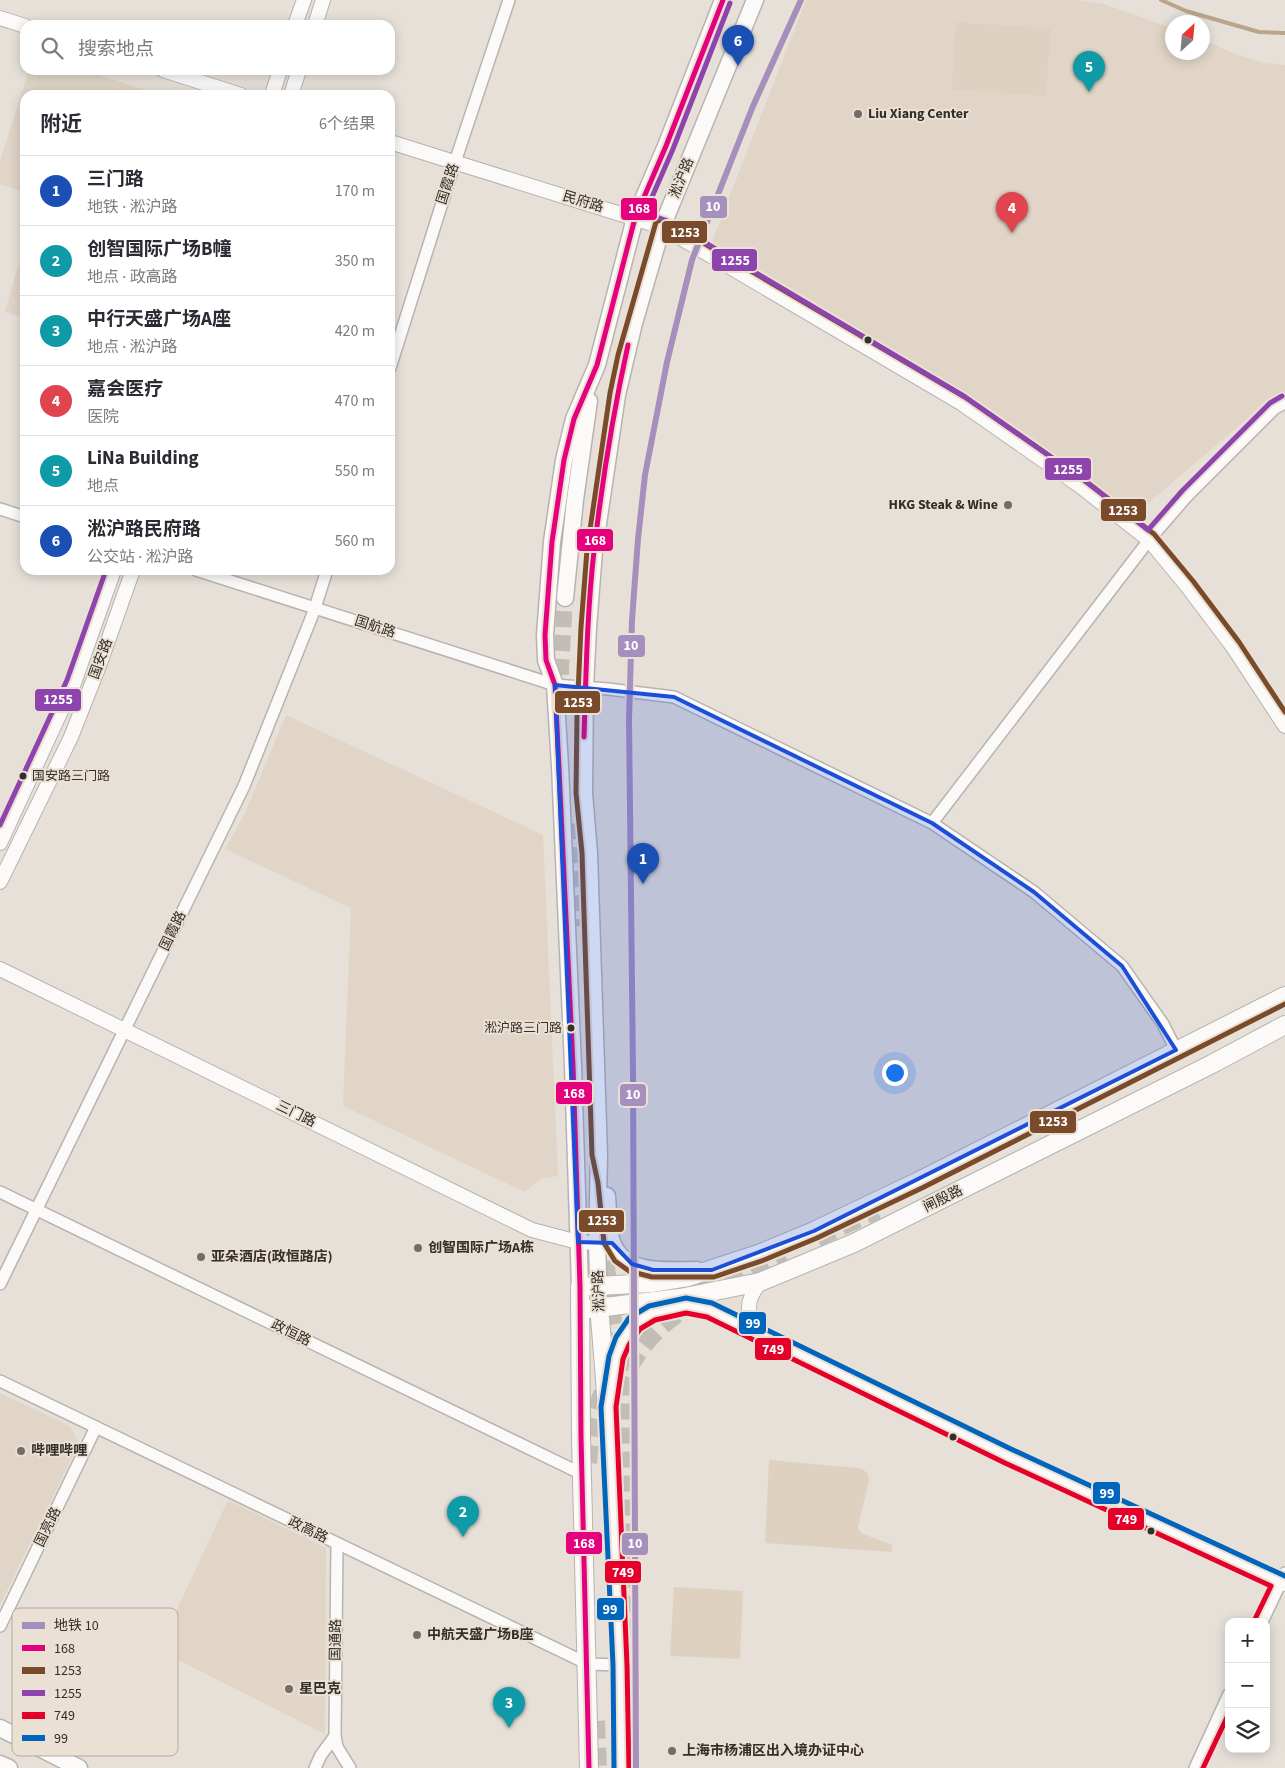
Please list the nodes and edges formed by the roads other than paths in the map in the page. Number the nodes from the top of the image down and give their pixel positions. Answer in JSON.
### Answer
{"nodes":[{"id":1,"x":304,"y":0,"type":"edge"},
{"id":2,"x":323,"y":0,"type":"edge"},
{"id":3,"x":509,"y":0,"type":"edge"},
{"id":4,"x":723,"y":0,"type":"edge"},
{"id":5,"x":755,"y":0,"type":"edge"},
{"id":6,"x":0,"y":18,"type":"edge"},
{"id":7,"x":297,"y":20,"type":"edge"},
{"id":8,"x":317,"y":20,"type":"edge"},
{"id":9,"x":20,"y":24,"type":"edge"},
{"id":10,"x":179,"y":75,"type":"edge"},
{"id":11,"x":278,"y":75,"type":"edge"},
{"id":12,"x":297,"y":75,"type":"edge"},
{"id":13,"x":225,"y":90,"type":"edge"},
{"id":14,"x":274,"y":90,"type":"edge"},
{"id":15,"x":293,"y":90,"type":"edge"},
{"id":16,"x":395,"y":144,"type":"edge"},
{"id":17,"x":455,"y":162,"type":"junction"},
{"id":18,"x":635,"y":218,"type":"junction"},
{"id":19,"x":662,"y":228,"type":"junction"},
{"id":20,"x":395,"y":352,"type":"edge"},
{"id":21,"x":625,"y":357,"type":"junction"},
{"id":22,"x":597,"y":364,"type":"junction"},
{"id":23,"x":1285,"y":403,"type":"edge"},
{"id":24,"x":0,"y":509,"type":"edge"},
{"id":25,"x":20,"y":515,"type":"edge"},
{"id":26,"x":1149,"y":540,"type":"junction"},
{"id":27,"x":112,"y":575,"type":"edge"},
{"id":28,"x":131,"y":575,"type":"edge"},
{"id":29,"x":212,"y":575,"type":"edge"},
{"id":30,"x":325,"y":575,"type":"edge"},
{"id":31,"x":565,"y":598,"type":"tunnel mouth"},
{"id":32,"x":584,"y":600,"type":"tunnel mouth"},
{"id":33,"x":315,"y":608,"type":"junction"},
{"id":34,"x":555,"y":685,"type":"junction"},
{"id":35,"x":585,"y":687,"type":"junction"},
{"id":36,"x":1285,"y":726,"type":"edge"},
{"id":37,"x":932,"y":823,"type":"junction"},
{"id":38,"x":0,"y":843,"type":"edge"},
{"id":39,"x":0,"y":882,"type":"edge"},
{"id":40,"x":0,"y":969,"type":"edge"},
{"id":41,"x":1285,"y":996,"type":"edge"},
{"id":42,"x":1285,"y":1025,"type":"edge"},
{"id":43,"x":124,"y":1031,"type":"junction"},
{"id":44,"x":1176,"y":1050,"type":"junction"},
{"id":45,"x":1212,"y":1064,"type":"junction"},
{"id":46,"x":1110,"y":1083,"type":"junction"},
{"id":47,"x":599,"y":1155,"type":"junction"},
{"id":48,"x":0,"y":1192,"type":"edge"},
{"id":49,"x":37,"y":1210,"type":"junction"},
{"id":50,"x":578,"y":1242,"type":"junction"},
{"id":51,"x":598,"y":1243,"type":"junction"},
{"id":52,"x":712,"y":1270,"type":"junction"},
{"id":53,"x":760,"y":1282,"type":"junction"},
{"id":54,"x":0,"y":1284,"type":"edge"},
{"id":55,"x":589,"y":1286,"type":"junction"},
{"id":56,"x":727,"y":1290,"type":"junction"},
{"id":57,"x":647,"y":1303,"type":"junction"},
{"id":58,"x":686,"y":1305,"type":"junction"},
{"id":59,"x":599,"y":1307,"type":"junction"},
{"id":60,"x":580,"y":1310,"type":"junction"},
{"id":61,"x":763,"y":1338,"type":"junction"},
{"id":62,"x":0,"y":1381,"type":"edge"},
{"id":63,"x":608,"y":1407,"type":"junction"},
{"id":64,"x":96,"y":1427,"type":"junction"},
{"id":65,"x":582,"y":1474,"type":"junction"},
{"id":66,"x":337,"y":1544,"type":"junction"},
{"id":67,"x":1284,"y":1580,"type":"edge"},
{"id":68,"x":1264,"y":1618,"type":"edge"},
{"id":69,"x":0,"y":1626,"type":"edge"},
{"id":70,"x":588,"y":1664,"type":"junction"},
{"id":71,"x":620,"y":1665,"type":"junction"},
{"id":72,"x":1225,"y":1703,"type":"edge"},
{"id":73,"x":0,"y":1728,"type":"edge"},
{"id":74,"x":12,"y":1734,"type":"edge"},
{"id":75,"x":335,"y":1736,"type":"junction"},
{"id":76,"x":55,"y":1756,"type":"edge"},
{"id":77,"x":0,"y":1764,"type":"edge"},
{"id":78,"x":9,"y":1768,"type":"edge"},
{"id":79,"x":79,"y":1768,"type":"edge"},
{"id":80,"x":315,"y":1768,"type":"edge"},
{"id":81,"x":350,"y":1768,"type":"edge"},
{"id":82,"x":589,"y":1768,"type":"edge"},
{"id":83,"x":622,"y":1768,"type":"edge"},
{"id":84,"x":1195,"y":1768,"type":"edge"}],
"edges":[{"from":1,"to":7,"type":"street"},
{"from":2,"to":8,"type":"street"},
{"from":3,"to":17,"type":"street","name":"国霞路"},
{"from":4,"to":18,"type":"main road","name":"淞沪路"},
{"from":5,"to":19,"type":"main road","name":"淞沪路"},
{"from":6,"to":9,"type":"street"},
{"from":10,"to":13,"type":"street"},
{"from":11,"to":14,"type":"street"},
{"from":12,"to":15,"type":"street"},
{"from":16,"to":17,"type":"street","name":"民府路"},
{"from":17,"to":18,"type":"street","name":"民府路"},
{"from":17,"to":20,"type":"street","name":"国霞路"},
{"from":18,"to":19,"type":"street","name":"民府路"},
{"from":18,"to":22,"type":"main road","name":"淞沪路"},
{"from":19,"to":21,"type":"main road","name":"淞沪路"},
{"from":19,"to":26,"type":"street","name":"民府路"},
{"from":21,"to":32,"type":"main road"},
{"from":21,"to":35,"type":"main road","name":"淞沪路"},
{"from":22,"to":31,"type":"main road"},
{"from":22,"to":34,"type":"main road","name":"淞沪路"},
{"from":23,"to":26,"type":"street"},
{"from":24,"to":25,"type":"street"},
{"from":26,"to":36,"type":"street","name":"民府路"},
{"from":26,"to":37,"type":"street"},
{"from":27,"to":38,"type":"street","name":"国安路"},
{"from":28,"to":39,"type":"street","name":"国安路"},
{"from":29,"to":33,"type":"street","name":"国航路"},
{"from":30,"to":33,"type":"street","name":"国霞路"},
{"from":33,"to":34,"type":"street","name":"国航路"},
{"from":33,"to":43,"type":"street","name":"国霞路"},
{"from":34,"to":35,"type":"street","name":"国航路"},
{"from":34,"to":50,"type":"main road","name":"淞沪路"},
{"from":35,"to":37,"type":"street","name":"国航路"},
{"from":35,"to":47,"type":"main road","name":"淞沪路"},
{"from":37,"to":44,"type":"street","name":"国航路"},
{"from":40,"to":43,"type":"street","name":"三门路"},
{"from":41,"to":44,"type":"main road","name":"闸殷路"},
{"from":42,"to":45,"type":"main road","name":"闸殷路"},
{"from":43,"to":49,"type":"street","name":"国霞路"},
{"from":43,"to":50,"type":"street","name":"三门路"},
{"from":44,"to":46,"type":"main road","name":"闸殷路"},
{"from":45,"to":46,"type":"main road"},
{"from":45,"to":53,"type":"main road","name":"闸殷路"},
{"from":46,"to":52,"type":"main road","name":"闸殷路"},
{"from":47,"to":51,"type":"main road","name":"淞沪路"},
{"from":47,"to":52,"type":"main road"},
{"from":48,"to":49,"type":"street","name":"政恒路"},
{"from":49,"to":54,"type":"street","name":"国霞路"},
{"from":49,"to":65,"type":"street","name":"政恒路"},
{"from":50,"to":51,"type":"street","name":"三门路"},
{"from":50,"to":55,"type":"main road","name":"淞沪路"},
{"from":51,"to":55,"type":"main road","name":"淞沪路"},
{"from":52,"to":55,"type":"main road","name":"闸殷路"},
{"from":53,"to":56,"type":"main road","name":"闸殷路"},
{"from":53,"to":61,"type":"street"},
{"from":55,"to":59,"type":"main road","name":"淞沪路"},
{"from":55,"to":60,"type":"main road","name":"淞沪路"},
{"from":56,"to":57,"type":"main road","name":"闸殷路"},
{"from":56,"to":58,"type":"main road"},
{"from":57,"to":58,"type":"street"},
{"from":57,"to":59,"type":"main road","name":"闸殷路"},
{"from":58,"to":61,"type":"street"},
{"from":58,"to":63,"type":"main road"},
{"from":59,"to":60,"type":"main road","name":"闸殷路"},
{"from":59,"to":63,"type":"main road","name":"淞沪路"},
{"from":60,"to":65,"type":"main road","name":"淞沪路"},
{"from":61,"to":67,"type":"street"},
{"from":62,"to":64,"type":"street","name":"政高路"},
{"from":63,"to":71,"type":"main road","name":"淞沪路"},
{"from":64,"to":66,"type":"street","name":"政高路"},
{"from":64,"to":69,"type":"street","name":"国亮路"},
{"from":65,"to":70,"type":"main road","name":"淞沪路"},
{"from":66,"to":70,"type":"street","name":"政高路"},
{"from":66,"to":75,"type":"street","name":"国通路"},
{"from":67,"to":68,"type":"street"},
{"from":70,"to":71,"type":"street","name":"政高路"},
{"from":70,"to":82,"type":"main road","name":"淞沪路"},
{"from":71,"to":83,"type":"main road","name":"淞沪路"},
{"from":72,"to":84,"type":"street"},
{"from":73,"to":74,"type":"main road"},
{"from":75,"to":80,"type":"street"},
{"from":75,"to":81,"type":"street","name":"国通路"},
{"from":76,"to":79,"type":"main road"},
{"from":77,"to":78,"type":"main road"}]}
